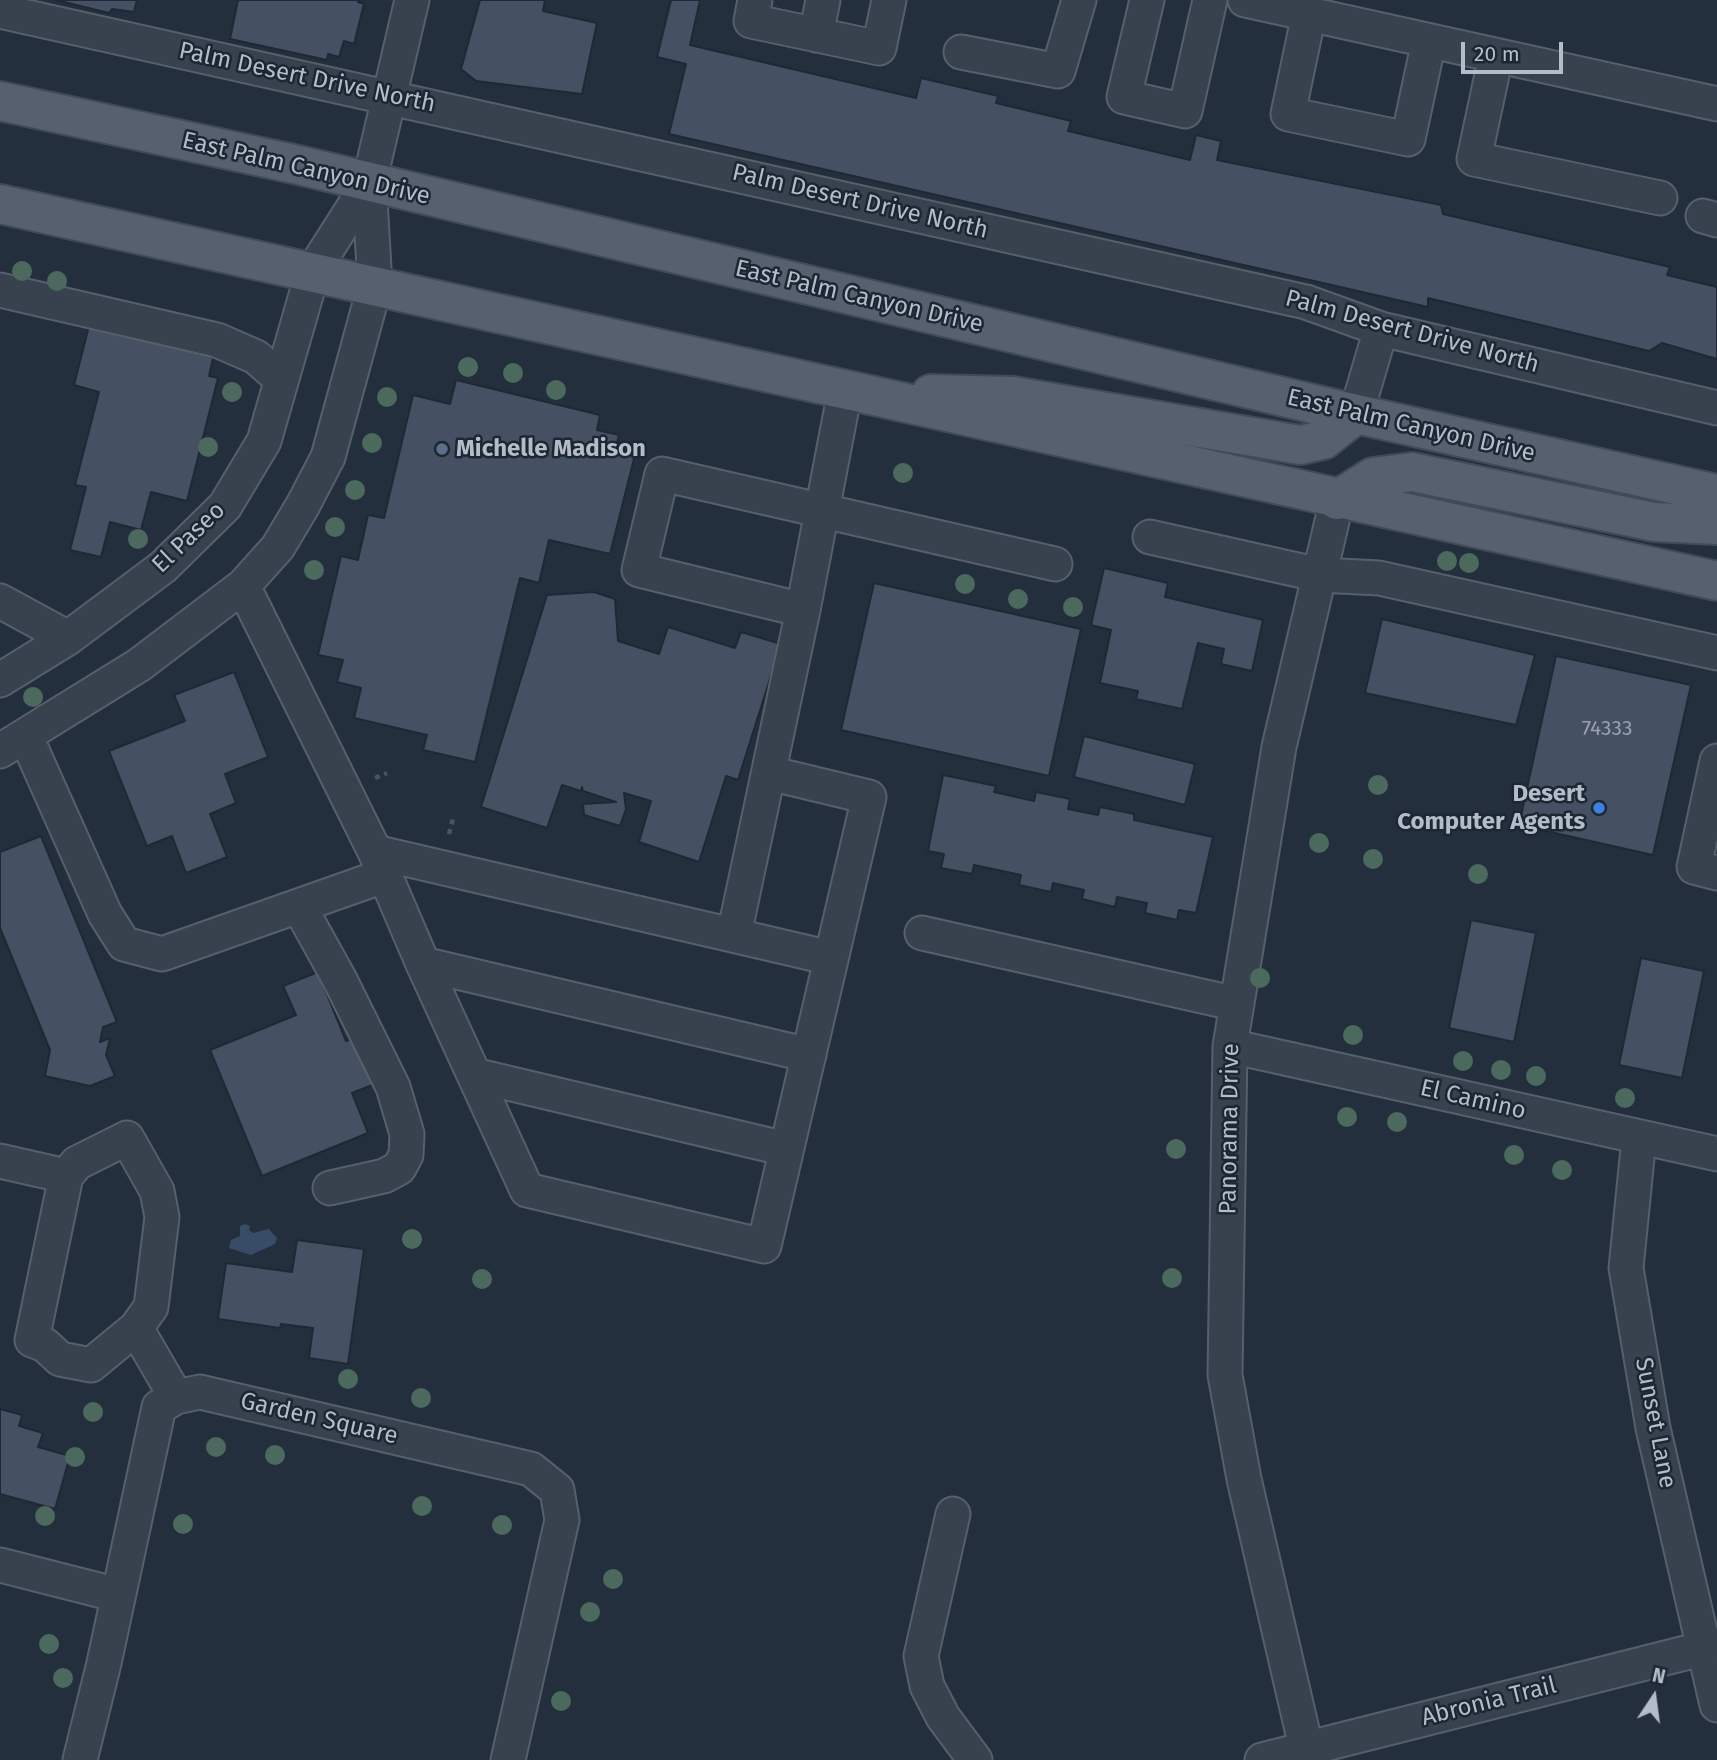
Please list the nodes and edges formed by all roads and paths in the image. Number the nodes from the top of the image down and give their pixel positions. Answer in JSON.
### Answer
{"nodes":[{"id":1,"x":412,"y":0,"type":"edge"},
{"id":2,"x":755,"y":0,"type":"edge"},
{"id":3,"x":823,"y":0,"type":"edge"},
{"id":4,"x":889,"y":0,"type":"edge"},
{"id":5,"x":1079,"y":0,"type":"edge"},
{"id":6,"x":1147,"y":0,"type":"edge"},
{"id":7,"x":1210,"y":0,"type":"edge"},
{"id":8,"x":1245,"y":0,"type":"edge"},
{"id":9,"x":0,"y":11,"type":"edge"},
{"id":10,"x":1310,"y":14,"type":"junction"},
{"id":11,"x":816,"y":35,"type":"junction"},
{"id":12,"x":1429,"y":41,"type":"junction"},
{"id":13,"x":961,"y":52,"type":"dead end"},
{"id":14,"x":1496,"y":56,"type":"junction"},
{"id":15,"x":390,"y":96,"type":"junction"},
{"id":16,"x":0,"y":101,"type":"edge"},
{"id":17,"x":1717,"y":104,"type":"edge"},
{"id":18,"x":369,"y":183,"type":"junction"},
{"id":19,"x":1660,"y":198,"type":"dead end"},
{"id":20,"x":0,"y":204,"type":"edge"},
{"id":21,"x":313,"y":271,"type":"junction"},
{"id":22,"x":375,"y":285,"type":"junction"},
{"id":23,"x":0,"y":290,"type":"edge"},
{"id":24,"x":1381,"y":328,"type":"junction"},
{"id":25,"x":281,"y":379,"type":"junction"},
{"id":26,"x":845,"y":391,"type":"junction"},
{"id":27,"x":883,"y":399,"type":"junction"},
{"id":28,"x":1717,"y":408,"type":"edge"},
{"id":29,"x":1356,"y":414,"type":"junction"},
{"id":30,"x":1717,"y":494,"type":"edge"},
{"id":31,"x":1337,"y":500,"type":"junction"},
{"id":32,"x":823,"y":510,"type":"junction"},
{"id":33,"x":1717,"y":525,"type":"edge"},
{"id":34,"x":1150,"y":537,"type":"dead end"},
{"id":35,"x":1055,"y":564,"type":"dead end"},
{"id":36,"x":1320,"y":575,"type":"junction"},
{"id":37,"x":1717,"y":581,"type":"edge"},
{"id":38,"x":243,"y":586,"type":"junction"},
{"id":39,"x":0,"y":601,"type":"edge"},
{"id":40,"x":803,"y":610,"type":"junction"},
{"id":41,"x":68,"y":638,"type":"junction"},
{"id":42,"x":1717,"y":653,"type":"edge"},
{"id":43,"x":0,"y":680,"type":"edge"},
{"id":44,"x":13,"y":744,"type":"edge"},
{"id":45,"x":1717,"y":761,"type":"edge"},
{"id":46,"x":769,"y":773,"type":"junction"},
{"id":47,"x":381,"y":863,"type":"junction"},
{"id":48,"x":1717,"y":873,"type":"edge"},
{"id":49,"x":299,"y":906,"type":"junction"},
{"id":50,"x":922,"y":933,"type":"dead end"},
{"id":51,"x":734,"y":935,"type":"junction"},
{"id":52,"x":831,"y":958,"type":"junction"},
{"id":53,"x":423,"y":964,"type":"junction"},
{"id":54,"x":1237,"y":1004,"type":"junction"},
{"id":55,"x":1230,"y":1046,"type":"junction"},
{"id":56,"x":809,"y":1055,"type":"junction"},
{"id":57,"x":474,"y":1075,"type":"junction"},
{"id":58,"x":1639,"y":1138,"type":"junction"},
{"id":59,"x":786,"y":1149,"type":"junction"},
{"id":60,"x":1717,"y":1154,"type":"edge"},
{"id":61,"x":0,"y":1161,"type":"edge"},
{"id":62,"x":66,"y":1176,"type":"junction"},
{"id":63,"x":330,"y":1188,"type":"dead end"},
{"id":64,"x":136,"y":1328,"type":"junction"},
{"id":65,"x":176,"y":1397,"type":"junction"},
{"id":66,"x":953,"y":1514,"type":"dead end"},
{"id":67,"x":0,"y":1565,"type":"edge"},
{"id":68,"x":118,"y":1595,"type":"junction"},
{"id":69,"x":1710,"y":1646,"type":"edge"},
{"id":70,"x":1717,"y":1705,"type":"edge"},
{"id":71,"x":1308,"y":1754,"type":"edge"},
{"id":72,"x":80,"y":1760,"type":"edge"},
{"id":73,"x":508,"y":1760,"type":"edge"},
{"id":74,"x":975,"y":1760,"type":"edge"},
{"id":75,"x":1262,"y":1760,"type":"edge"}],
"edges":[{"from":1,"to":15,"type":"street"},
{"from":2,"to":11,"type":"street"},
{"from":3,"to":11,"type":"street"},
{"from":4,"to":11,"type":"street"},
{"from":5,"to":13,"type":"street"},
{"from":6,"to":7,"type":"street"},
{"from":8,"to":10,"type":"street"},
{"from":9,"to":15,"type":"street","name":"Palm Desert Drive North"},
{"from":10,"to":12,"type":"street"},
{"from":10,"to":12,"type":"street"},
{"from":12,"to":14,"type":"street"},
{"from":14,"to":17,"type":"street"},
{"from":14,"to":19,"type":"street"},
{"from":15,"to":18,"type":"street"},
{"from":15,"to":24,"type":"street","name":"Palm Desert Drive North"},
{"from":16,"to":18,"type":"main road","name":"East Palm Canyon Drive"},
{"from":18,"to":21,"type":"street","name":"El Paseo"},
{"from":18,"to":22,"type":"street"},
{"from":18,"to":29,"type":"main road","name":"East Palm Canyon Drive"},
{"from":20,"to":21,"type":"main road"},
{"from":21,"to":22,"type":"main road"},
{"from":21,"to":25,"type":"street","name":"El Paseo"},
{"from":22,"to":26,"type":"main road"},
{"from":22,"to":38,"type":"street"},
{"from":23,"to":25,"type":"street"},
{"from":24,"to":28,"type":"street","name":"Palm Desert Drive North"},
{"from":24,"to":29,"type":"street"},
{"from":25,"to":41,"type":"street","name":"El Paseo"},
{"from":26,"to":27,"type":"main road"},
{"from":26,"to":32,"type":"street"},
{"from":27,"to":29,"type":"main road"},
{"from":27,"to":31,"type":"main road"},
{"from":29,"to":30,"type":"main road","name":"East Palm Canyon Drive"},
{"from":31,"to":33,"type":"main road"},
{"from":31,"to":36,"type":"street","name":"Panorama Drive"},
{"from":31,"to":37,"type":"main road"},
{"from":32,"to":35,"type":"street"},
{"from":32,"to":40,"type":"street"},
{"from":32,"to":40,"type":"street"},
{"from":34,"to":36,"type":"street"},
{"from":36,"to":42,"type":"street"},
{"from":36,"to":54,"type":"street","name":"Panorama Drive"},
{"from":38,"to":44,"type":"street"},
{"from":38,"to":47,"type":"street"},
{"from":39,"to":41,"type":"street"},
{"from":40,"to":46,"type":"street"},
{"from":41,"to":43,"type":"street","name":"El Paseo"},
{"from":44,"to":49,"type":"street"},
{"from":45,"to":48,"type":"street"},
{"from":46,"to":51,"type":"street"},
{"from":46,"to":52,"type":"street"},
{"from":47,"to":49,"type":"street"},
{"from":47,"to":51,"type":"street"},
{"from":47,"to":53,"type":"street"},
{"from":49,"to":63,"type":"street"},
{"from":50,"to":54,"type":"street"},
{"from":51,"to":52,"type":"street"},
{"from":52,"to":56,"type":"street"},
{"from":53,"to":56,"type":"street"},
{"from":53,"to":57,"type":"street"},
{"from":54,"to":55,"type":"street","name":"Panorama Drive"},
{"from":55,"to":58,"type":"street","name":"El Camino"},
{"from":55,"to":71,"type":"street","name":"Panorama Drive"},
{"from":56,"to":59,"type":"street"},
{"from":57,"to":59,"type":"street"},
{"from":57,"to":59,"type":"street"},
{"from":58,"to":60,"type":"street","name":"El Camino"},
{"from":58,"to":69,"type":"street","name":"Sunset Lane"},
{"from":61,"to":62,"type":"street"},
{"from":62,"to":64,"type":"street"},
{"from":62,"to":64,"type":"street"},
{"from":64,"to":65,"type":"street"},
{"from":65,"to":68,"type":"street"},
{"from":65,"to":73,"type":"street","name":"Garden Square"},
{"from":66,"to":74,"type":"street"},
{"from":67,"to":68,"type":"street"},
{"from":68,"to":72,"type":"street"},
{"from":69,"to":70,"type":"street","name":"Sunset Lane"},
{"from":69,"to":71,"type":"street","name":"Abronia Trail"},
{"from":71,"to":75,"type":"street","name":"Abronia Trail"}]}
